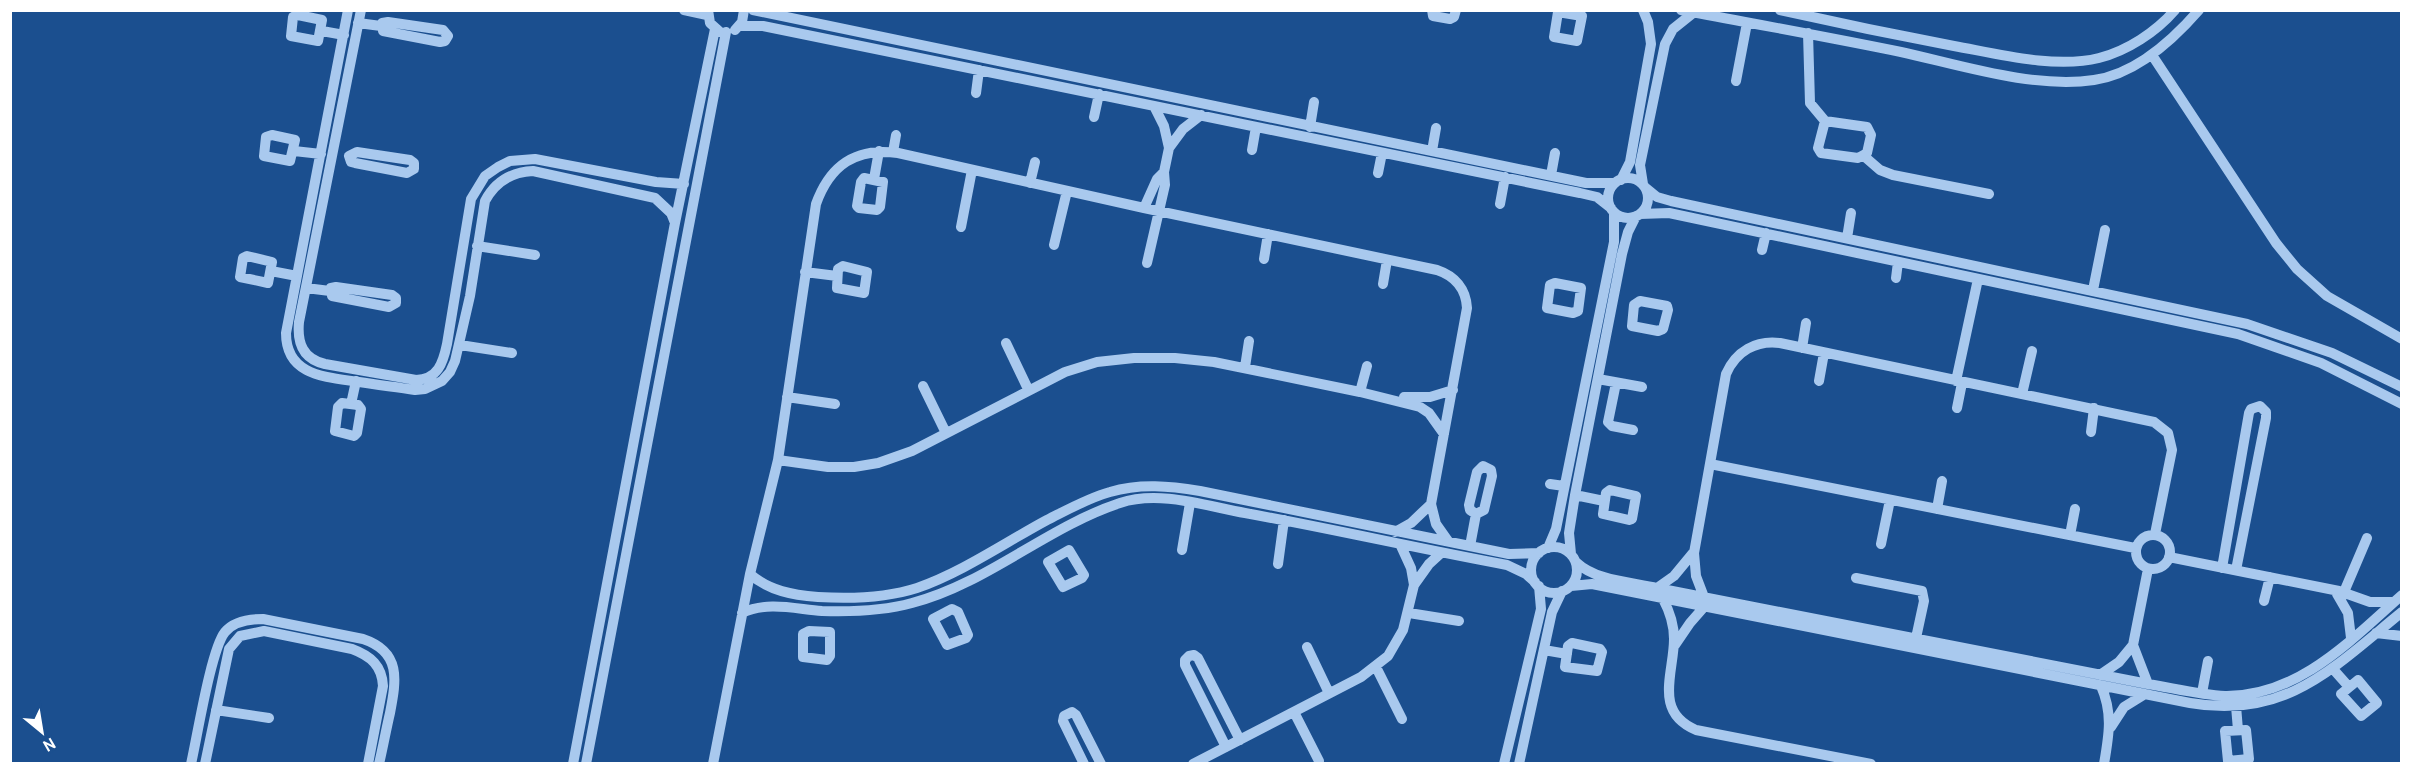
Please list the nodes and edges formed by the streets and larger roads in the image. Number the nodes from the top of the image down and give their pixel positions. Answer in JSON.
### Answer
{"nodes":[{"id":1,"x":348,"y":10,"type":"edge"},
{"id":2,"x":361,"y":10,"type":"edge"},
{"id":3,"x":684,"y":10,"type":"edge"},
{"id":4,"x":744,"y":10,"type":"edge"},
{"id":5,"x":753,"y":10,"type":"edge"},
{"id":6,"x":1432,"y":10,"type":"edge"},
{"id":7,"x":1456,"y":10,"type":"edge"},
{"id":8,"x":1643,"y":10,"type":"edge"},
{"id":9,"x":1682,"y":10,"type":"edge"},
{"id":10,"x":1780,"y":10,"type":"edge"},
{"id":11,"x":2175,"y":10,"type":"edge"},
{"id":12,"x":2199,"y":10,"type":"edge"},
{"id":13,"x":708,"y":13,"type":"edge"},
{"id":14,"x":1693,"y":13,"type":"junction"},
{"id":15,"x":358,"y":22,"type":"junction"},
{"id":16,"x":1747,"y":23,"type":"junction"},
{"id":17,"x":381,"y":26,"type":"junction"},
{"id":18,"x":416,"y":26,"type":"junction"},
{"id":19,"x":739,"y":26,"type":"junction"},
{"id":20,"x":715,"y":29,"type":"junction"},
{"id":21,"x":322,"y":31,"type":"dead end"},
{"id":22,"x":726,"y":32,"type":"junction"},
{"id":23,"x":1808,"y":33,"type":"junction"},
{"id":24,"x":344,"y":35,"type":"junction"},
{"id":25,"x":413,"y":38,"type":"junction"},
{"id":26,"x":2152,"y":55,"type":"junction"},
{"id":27,"x":980,"y":70,"type":"junction"},
{"id":28,"x":1027,"y":74,"type":"junction"},
{"id":29,"x":1736,"y":81,"type":"dead end"},
{"id":30,"x":976,"y":93,"type":"dead end"},
{"id":31,"x":1099,"y":94,"type":"junction"},
{"id":32,"x":1314,"y":102,"type":"dead end"},
{"id":33,"x":1154,"y":106,"type":"junction"},
{"id":34,"x":1201,"y":115,"type":"junction"},
{"id":35,"x":1094,"y":117,"type":"dead end"},
{"id":36,"x":1825,"y":121,"type":"junction"},
{"id":37,"x":1257,"y":127,"type":"junction"},
{"id":38,"x":1310,"y":127,"type":"junction"},
{"id":39,"x":1436,"y":128,"type":"dead end"},
{"id":40,"x":1347,"y":134,"type":"junction"},
{"id":41,"x":896,"y":135,"type":"dead end"},
{"id":42,"x":1345,"y":145,"type":"junction"},
{"id":43,"x":1169,"y":147,"type":"junction"},
{"id":44,"x":1252,"y":150,"type":"dead end"},
{"id":45,"x":294,"y":151,"type":"dead end"},
{"id":46,"x":879,"y":151,"type":"junction"},
{"id":47,"x":1431,"y":151,"type":"junction"},
{"id":48,"x":893,"y":152,"type":"junction"},
{"id":49,"x":1382,"y":153,"type":"junction"},
{"id":50,"x":1555,"y":153,"type":"dead end"},
{"id":51,"x":326,"y":154,"type":"junction"},
{"id":52,"x":349,"y":156,"type":"junction"},
{"id":53,"x":1864,"y":157,"type":"junction"},
{"id":54,"x":1035,"y":162,"type":"dead end"},
{"id":55,"x":972,"y":170,"type":"junction"},
{"id":56,"x":1164,"y":172,"type":"junction"},
{"id":57,"x":1378,"y":173,"type":"dead end"},
{"id":58,"x":1551,"y":175,"type":"junction"},
{"id":59,"x":1505,"y":177,"type":"junction"},
{"id":60,"x":874,"y":180,"type":"dead end"},
{"id":61,"x":1618,"y":182,"type":"junction"},
{"id":62,"x":1030,"y":183,"type":"junction"},
{"id":63,"x":684,"y":184,"type":"junction"},
{"id":64,"x":1644,"y":186,"type":"junction"},
{"id":65,"x":1586,"y":188,"type":"junction"},
{"id":66,"x":1067,"y":191,"type":"junction"},
{"id":67,"x":1989,"y":194,"type":"dead end"},
{"id":68,"x":318,"y":195,"type":"junction"},
{"id":69,"x":1500,"y":204,"type":"dead end"},
{"id":70,"x":1144,"y":208,"type":"junction"},
{"id":71,"x":1612,"y":210,"type":"junction"},
{"id":72,"x":1159,"y":211,"type":"junction"},
{"id":73,"x":1851,"y":213,"type":"dead end"},
{"id":74,"x":1638,"y":215,"type":"junction"},
{"id":75,"x":675,"y":223,"type":"junction"},
{"id":76,"x":961,"y":227,"type":"dead end"},
{"id":77,"x":2105,"y":230,"type":"dead end"},
{"id":78,"x":1766,"y":233,"type":"junction"},
{"id":79,"x":1268,"y":234,"type":"junction"},
{"id":80,"x":1847,"y":238,"type":"junction"},
{"id":81,"x":1054,"y":245,"type":"dead end"},
{"id":82,"x":477,"y":246,"type":"junction"},
{"id":83,"x":1762,"y":250,"type":"dead end"},
{"id":84,"x":536,"y":255,"type":"dead end"},
{"id":85,"x":1264,"y":259,"type":"dead end"},
{"id":86,"x":1387,"y":260,"type":"junction"},
{"id":87,"x":1898,"y":262,"type":"junction"},
{"id":88,"x":1147,"y":263,"type":"dead end"},
{"id":89,"x":271,"y":271,"type":"dead end"},
{"id":90,"x":805,"y":272,"type":"junction"},
{"id":91,"x":297,"y":276,"type":"junction"},
{"id":92,"x":837,"y":276,"type":"dead end"},
{"id":93,"x":1896,"y":278,"type":"dead end"},
{"id":94,"x":1978,"y":279,"type":"junction"},
{"id":95,"x":1383,"y":284,"type":"dead end"},
{"id":96,"x":306,"y":288,"type":"junction"},
{"id":97,"x":2093,"y":290,"type":"junction"},
{"id":98,"x":456,"y":294,"type":"junction"},
{"id":99,"x":470,"y":296,"type":"junction"},
{"id":100,"x":2121,"y":296,"type":"junction"},
{"id":101,"x":363,"y":297,"type":"dead end"},
{"id":102,"x":1581,"y":302,"type":"dead end"},
{"id":103,"x":1600,"y":306,"type":"junction"},
{"id":104,"x":2118,"y":309,"type":"junction"},
{"id":105,"x":1612,"y":312,"type":"junction"},
{"id":106,"x":1633,"y":314,"type":"dead end"},
{"id":107,"x":1806,"y":323,"type":"dead end"},
{"id":108,"x":2402,"y":339,"type":"edge"},
{"id":109,"x":1249,"y":341,"type":"dead end"},
{"id":110,"x":1006,"y":343,"type":"dead end"},
{"id":111,"x":459,"y":345,"type":"junction"},
{"id":112,"x":1802,"y":348,"type":"junction"},
{"id":113,"x":2032,"y":351,"type":"dead end"},
{"id":114,"x":512,"y":353,"type":"dead end"},
{"id":115,"x":1824,"y":353,"type":"junction"},
{"id":116,"x":325,"y":364,"type":"junction"},
{"id":117,"x":1367,"y":366,"type":"dead end"},
{"id":118,"x":1245,"y":367,"type":"junction"},
{"id":119,"x":323,"y":376,"type":"junction"},
{"id":120,"x":1598,"y":379,"type":"junction"},
{"id":121,"x":356,"y":381,"type":"junction"},
{"id":122,"x":1819,"y":381,"type":"dead end"},
{"id":123,"x":1959,"y":382,"type":"junction"},
{"id":124,"x":1616,"y":383,"type":"junction"},
{"id":125,"x":923,"y":386,"type":"dead end"},
{"id":126,"x":1642,"y":387,"type":"dead end"},
{"id":127,"x":2402,"y":387,"type":"edge"},
{"id":128,"x":1028,"y":389,"type":"junction"},
{"id":129,"x":1453,"y":390,"type":"junction"},
{"id":130,"x":1360,"y":392,"type":"junction"},
{"id":131,"x":2022,"y":394,"type":"junction"},
{"id":132,"x":787,"y":397,"type":"junction"},
{"id":133,"x":1392,"y":400,"type":"junction"},
{"id":134,"x":351,"y":404,"type":"dead end"},
{"id":135,"x":834,"y":404,"type":"dead end"},
{"id":136,"x":2402,"y":404,"type":"edge"},
{"id":137,"x":1958,"y":408,"type":"dead end"},
{"id":138,"x":2094,"y":408,"type":"junction"},
{"id":139,"x":1633,"y":430,"type":"dead end"},
{"id":140,"x":2091,"y":432,"type":"dead end"},
{"id":141,"x":946,"y":433,"type":"junction"},
{"id":142,"x":1444,"y":434,"type":"junction"},
{"id":143,"x":778,"y":460,"type":"junction"},
{"id":144,"x":1710,"y":464,"type":"junction"},
{"id":145,"x":1942,"y":481,"type":"dead end"},
{"id":146,"x":1550,"y":484,"type":"dead end"},
{"id":147,"x":1564,"y":486,"type":"junction"},
{"id":148,"x":1575,"y":495,"type":"junction"},
{"id":149,"x":1890,"y":500,"type":"junction"},
{"id":150,"x":1604,"y":501,"type":"dead end"},
{"id":151,"x":1190,"y":503,"type":"junction"},
{"id":152,"x":1431,"y":504,"type":"junction"},
{"id":153,"x":2075,"y":508,"type":"dead end"},
{"id":154,"x":1937,"y":509,"type":"junction"},
{"id":155,"x":1476,"y":514,"type":"dead end"},
{"id":156,"x":1284,"y":520,"type":"junction"},
{"id":157,"x":1395,"y":532,"type":"junction"},
{"id":158,"x":2155,"y":534,"type":"junction"},
{"id":159,"x":2070,"y":535,"type":"junction"},
{"id":160,"x":1048,"y":537,"type":"junction"},
{"id":161,"x":2367,"y":538,"type":"dead end"},
{"id":162,"x":1009,"y":540,"type":"junction"},
{"id":163,"x":1448,"y":541,"type":"junction"},
{"id":164,"x":1400,"y":544,"type":"junction"},
{"id":165,"x":1881,"y":544,"type":"dead end"},
{"id":166,"x":1470,"y":546,"type":"junction"},
{"id":167,"x":2135,"y":548,"type":"junction"},
{"id":168,"x":1182,"y":550,"type":"dead end"},
{"id":169,"x":1544,"y":550,"type":"junction"},
{"id":170,"x":1441,"y":553,"type":"junction"},
{"id":171,"x":1694,"y":553,"type":"junction"},
{"id":172,"x":1017,"y":554,"type":"junction"},
{"id":173,"x":1058,"y":555,"type":"dead end"},
{"id":174,"x":2169,"y":557,"type":"junction"},
{"id":175,"x":1574,"y":558,"type":"junction"},
{"id":176,"x":1508,"y":560,"type":"junction"},
{"id":177,"x":1278,"y":564,"type":"dead end"},
{"id":178,"x":2148,"y":568,"type":"junction"},
{"id":179,"x":2222,"y":568,"type":"junction"},
{"id":180,"x":2236,"y":570,"type":"junction"},
{"id":181,"x":750,"y":574,"type":"junction"},
{"id":182,"x":1856,"y":578,"type":"dead end"},
{"id":183,"x":2270,"y":578,"type":"junction"},
{"id":184,"x":1603,"y":581,"type":"junction"},
{"id":185,"x":1537,"y":584,"type":"junction"},
{"id":186,"x":1414,"y":585,"type":"junction"},
{"id":187,"x":1566,"y":588,"type":"junction"},
{"id":188,"x":1657,"y":588,"type":"junction"},
{"id":189,"x":939,"y":595,"type":"junction"},
{"id":190,"x":2343,"y":596,"type":"junction"},
{"id":191,"x":2398,"y":598,"type":"edge"},
{"id":192,"x":1663,"y":599,"type":"junction"},
{"id":193,"x":2264,"y":601,"type":"dead end"},
{"id":194,"x":1704,"y":602,"type":"junction"},
{"id":195,"x":822,"y":611,"type":"junction"},
{"id":196,"x":946,"y":612,"type":"dead end"},
{"id":197,"x":2402,"y":612,"type":"edge"},
{"id":198,"x":742,"y":613,"type":"junction"},
{"id":199,"x":1409,"y":613,"type":"junction"},
{"id":200,"x":1459,"y":621,"type":"dead end"},
{"id":201,"x":820,"y":631,"type":"dead end"},
{"id":202,"x":2376,"y":633,"type":"junction"},
{"id":203,"x":2402,"y":636,"type":"edge"},
{"id":204,"x":1916,"y":638,"type":"junction"},
{"id":205,"x":2351,"y":638,"type":"junction"},
{"id":206,"x":2133,"y":645,"type":"junction"},
{"id":207,"x":1307,"y":647,"type":"dead end"},
{"id":208,"x":1674,"y":648,"type":"junction"},
{"id":209,"x":1544,"y":650,"type":"junction"},
{"id":210,"x":1567,"y":654,"type":"dead end"},
{"id":211,"x":2208,"y":661,"type":"dead end"},
{"id":212,"x":1376,"y":668,"type":"junction"},
{"id":213,"x":2333,"y":669,"type":"junction"},
{"id":214,"x":2068,"y":673,"type":"junction"},
{"id":215,"x":2101,"y":680,"type":"junction"},
{"id":216,"x":1211,"y":683,"type":"junction"},
{"id":217,"x":2349,"y":687,"type":"dead end"},
{"id":218,"x":2146,"y":689,"type":"junction"},
{"id":219,"x":1197,"y":690,"type":"junction"},
{"id":220,"x":1329,"y":693,"type":"junction"},
{"id":221,"x":2202,"y":693,"type":"junction"},
{"id":222,"x":2236,"y":706,"type":"junction"},
{"id":223,"x":216,"y":710,"type":"junction"},
{"id":224,"x":1294,"y":712,"type":"junction"},
{"id":225,"x":269,"y":718,"type":"dead end"},
{"id":226,"x":1402,"y":718,"type":"dead end"},
{"id":227,"x":2111,"y":728,"type":"junction"},
{"id":228,"x":2238,"y":730,"type":"dead end"},
{"id":229,"x":1088,"y":738,"type":"junction"},
{"id":230,"x":1240,"y":740,"type":"junction"},
{"id":231,"x":1075,"y":745,"type":"junction"},
{"id":232,"x":1226,"y":747,"type":"junction"},
{"id":233,"x":1215,"y":759,"type":"edge"},
{"id":234,"x":1318,"y":761,"type":"dead end"},
{"id":235,"x":1521,"y":761,"type":"edge"},
{"id":236,"x":191,"y":764,"type":"edge"},
{"id":237,"x":205,"y":764,"type":"edge"},
{"id":238,"x":368,"y":764,"type":"edge"},
{"id":239,"x":379,"y":764,"type":"edge"},
{"id":240,"x":573,"y":764,"type":"edge"},
{"id":241,"x":586,"y":764,"type":"edge"},
{"id":242,"x":713,"y":764,"type":"edge"},
{"id":243,"x":1084,"y":764,"type":"edge"},
{"id":244,"x":1101,"y":764,"type":"edge"},
{"id":245,"x":1194,"y":764,"type":"edge"},
{"id":246,"x":1504,"y":764,"type":"edge"},
{"id":247,"x":1871,"y":764,"type":"edge"},
{"id":248,"x":2104,"y":764,"type":"edge"}],
"edges":[{"from":1,"to":24,"type":"street"},
{"from":2,"to":15,"type":"street"},
{"from":3,"to":13,"type":"street"},
{"from":4,"to":19,"type":"street"},
{"from":5,"to":28,"type":"street"},
{"from":6,"to":7,"type":"street"},
{"from":8,"to":61,"type":"street"},
{"from":9,"to":14,"type":"street"},
{"from":10,"to":11,"type":"street"},
{"from":12,"to":26,"type":"street"},
{"from":13,"to":20,"type":"street"},
{"from":14,"to":16,"type":"street"},
{"from":14,"to":64,"type":"street"},
{"from":15,"to":17,"type":"street"},
{"from":15,"to":51,"type":"street"},
{"from":16,"to":23,"type":"street"},
{"from":16,"to":29,"type":"street"},
{"from":17,"to":18,"type":"street"},
{"from":17,"to":25,"type":"street"},
{"from":18,"to":25,"type":"street"},
{"from":18,"to":25,"type":"street"},
{"from":19,"to":22,"type":"street"},
{"from":19,"to":27,"type":"street"},
{"from":20,"to":22,"type":"street"},
{"from":20,"to":63,"type":"street"},
{"from":21,"to":24,"type":"street"},
{"from":22,"to":241,"type":"street"},
{"from":23,"to":26,"type":"street"},
{"from":23,"to":36,"type":"street"},
{"from":24,"to":51,"type":"street"},
{"from":26,"to":108,"type":"street"},
{"from":27,"to":28,"type":"street"},
{"from":27,"to":30,"type":"street"},
{"from":28,"to":31,"type":"street"},
{"from":28,"to":38,"type":"street"},
{"from":31,"to":33,"type":"street"},
{"from":31,"to":35,"type":"street"},
{"from":32,"to":38,"type":"street"},
{"from":33,"to":34,"type":"street"},
{"from":33,"to":43,"type":"street"},
{"from":34,"to":37,"type":"street"},
{"from":34,"to":43,"type":"street"},
{"from":36,"to":53,"type":"street"},
{"from":36,"to":53,"type":"street"},
{"from":37,"to":42,"type":"street"},
{"from":37,"to":44,"type":"street"},
{"from":38,"to":40,"type":"street"},
{"from":39,"to":47,"type":"street"},
{"from":40,"to":42,"type":"street"},
{"from":40,"to":47,"type":"street"},
{"from":41,"to":48,"type":"street"},
{"from":42,"to":49,"type":"street"},
{"from":43,"to":56,"type":"street"},
{"from":45,"to":51,"type":"street"},
{"from":46,"to":48,"type":"street"},
{"from":46,"to":60,"type":"street"},
{"from":46,"to":90,"type":"street"},
{"from":47,"to":58,"type":"street"},
{"from":48,"to":55,"type":"street"},
{"from":49,"to":57,"type":"street"},
{"from":49,"to":59,"type":"street"},
{"from":50,"to":58,"type":"street"},
{"from":51,"to":52,"type":"street"},
{"from":51,"to":68,"type":"street"},
{"from":52,"to":52,"type":"street"},
{"from":53,"to":67,"type":"street"},
{"from":54,"to":62,"type":"street"},
{"from":55,"to":62,"type":"street"},
{"from":55,"to":76,"type":"street"},
{"from":56,"to":70,"type":"street"},
{"from":56,"to":72,"type":"street"},
{"from":58,"to":65,"type":"street"},
{"from":59,"to":65,"type":"street"},
{"from":59,"to":69,"type":"street"},
{"from":61,"to":64,"type":"street"},
{"from":61,"to":65,"type":"street"},
{"from":61,"to":71,"type":"street"},
{"from":62,"to":66,"type":"street"},
{"from":63,"to":75,"type":"street"},
{"from":63,"to":98,"type":"street"},
{"from":64,"to":74,"type":"street"},
{"from":64,"to":80,"type":"street"},
{"from":65,"to":71,"type":"street"},
{"from":66,"to":70,"type":"street"},
{"from":66,"to":81,"type":"street"},
{"from":68,"to":91,"type":"street"},
{"from":68,"to":96,"type":"street"},
{"from":70,"to":72,"type":"street"},
{"from":71,"to":74,"type":"street"},
{"from":71,"to":103,"type":"street"},
{"from":72,"to":79,"type":"street"},
{"from":72,"to":88,"type":"street"},
{"from":73,"to":80,"type":"street"},
{"from":74,"to":78,"type":"street"},
{"from":74,"to":105,"type":"street"},
{"from":75,"to":82,"type":"street"},
{"from":75,"to":240,"type":"street"},
{"from":77,"to":97,"type":"street"},
{"from":78,"to":83,"type":"street"},
{"from":78,"to":87,"type":"street"},
{"from":79,"to":85,"type":"street"},
{"from":79,"to":86,"type":"street"},
{"from":80,"to":97,"type":"street"},
{"from":82,"to":84,"type":"street"},
{"from":82,"to":99,"type":"street"},
{"from":86,"to":95,"type":"street"},
{"from":86,"to":129,"type":"street"},
{"from":87,"to":93,"type":"street"},
{"from":87,"to":94,"type":"street"},
{"from":89,"to":91,"type":"street"},
{"from":90,"to":92,"type":"street"},
{"from":90,"to":132,"type":"street"},
{"from":91,"to":119,"type":"street"},
{"from":94,"to":104,"type":"street"},
{"from":94,"to":123,"type":"street"},
{"from":96,"to":101,"type":"street"},
{"from":96,"to":116,"type":"street"},
{"from":97,"to":100,"type":"street"},
{"from":98,"to":99,"type":"street"},
{"from":98,"to":116,"type":"street"},
{"from":99,"to":111,"type":"street"},
{"from":100,"to":104,"type":"street"},
{"from":100,"to":127,"type":"street"},
{"from":102,"to":103,"type":"street"},
{"from":103,"to":147,"type":"street"},
{"from":104,"to":136,"type":"street"},
{"from":105,"to":106,"type":"street"},
{"from":105,"to":120,"type":"street"},
{"from":107,"to":112,"type":"street"},
{"from":109,"to":118,"type":"street"},
{"from":110,"to":128,"type":"street"},
{"from":111,"to":114,"type":"street"},
{"from":111,"to":121,"type":"street"},
{"from":112,"to":115,"type":"street"},
{"from":112,"to":144,"type":"street"},
{"from":113,"to":131,"type":"street"},
{"from":115,"to":122,"type":"street"},
{"from":115,"to":123,"type":"street"},
{"from":116,"to":119,"type":"street"},
{"from":117,"to":130,"type":"street"},
{"from":118,"to":128,"type":"street"},
{"from":118,"to":130,"type":"street"},
{"from":119,"to":121,"type":"street"},
{"from":120,"to":124,"type":"street"},
{"from":120,"to":148,"type":"street"},
{"from":121,"to":134,"type":"street"},
{"from":123,"to":131,"type":"street"},
{"from":123,"to":137,"type":"street"},
{"from":124,"to":126,"type":"street"},
{"from":124,"to":139,"type":"street"},
{"from":125,"to":141,"type":"street"},
{"from":128,"to":141,"type":"street"},
{"from":129,"to":133,"type":"street"},
{"from":129,"to":142,"type":"street"},
{"from":130,"to":133,"type":"street"},
{"from":131,"to":138,"type":"street"},
{"from":132,"to":135,"type":"street"},
{"from":132,"to":143,"type":"street"},
{"from":133,"to":142,"type":"street"},
{"from":138,"to":140,"type":"street"},
{"from":138,"to":158,"type":"street"},
{"from":141,"to":143,"type":"street"},
{"from":142,"to":152,"type":"street"},
{"from":143,"to":181,"type":"street"},
{"from":144,"to":149,"type":"street"},
{"from":144,"to":171,"type":"street"},
{"from":145,"to":154,"type":"street"},
{"from":146,"to":147,"type":"street"},
{"from":147,"to":169,"type":"street"},
{"from":148,"to":150,"type":"street"},
{"from":148,"to":175,"type":"street"},
{"from":149,"to":154,"type":"street"},
{"from":149,"to":165,"type":"street"},
{"from":151,"to":156,"type":"street"},
{"from":151,"to":160,"type":"street"},
{"from":151,"to":168,"type":"street"},
{"from":152,"to":157,"type":"street"},
{"from":152,"to":163,"type":"street"},
{"from":153,"to":159,"type":"street"},
{"from":154,"to":159,"type":"street"},
{"from":155,"to":166,"type":"street"},
{"from":156,"to":164,"type":"street"},
{"from":156,"to":177,"type":"street"},
{"from":157,"to":162,"type":"street"},
{"from":157,"to":163,"type":"street"},
{"from":158,"to":167,"type":"street"},
{"from":158,"to":174,"type":"street"},
{"from":159,"to":167,"type":"street"},
{"from":160,"to":172,"type":"street"},
{"from":160,"to":173,"type":"street"},
{"from":161,"to":190,"type":"street"},
{"from":162,"to":172,"type":"street"},
{"from":162,"to":181,"type":"street"},
{"from":163,"to":166,"type":"street"},
{"from":164,"to":170,"type":"street"},
{"from":164,"to":186,"type":"street"},
{"from":166,"to":176,"type":"street"},
{"from":167,"to":178,"type":"street"},
{"from":169,"to":175,"type":"street"},
{"from":169,"to":176,"type":"street"},
{"from":169,"to":185,"type":"street"},
{"from":170,"to":176,"type":"street"},
{"from":170,"to":186,"type":"street"},
{"from":171,"to":188,"type":"street"},
{"from":171,"to":194,"type":"street"},
{"from":172,"to":189,"type":"street"},
{"from":174,"to":178,"type":"street"},
{"from":174,"to":179,"type":"street"},
{"from":175,"to":184,"type":"street"},
{"from":175,"to":187,"type":"street"},
{"from":176,"to":185,"type":"street"},
{"from":178,"to":206,"type":"street"},
{"from":179,"to":180,"type":"street"},
{"from":179,"to":180,"type":"street"},
{"from":180,"to":183,"type":"street"},
{"from":181,"to":198,"type":"street"},
{"from":182,"to":204,"type":"street"},
{"from":183,"to":190,"type":"street"},
{"from":183,"to":193,"type":"street"},
{"from":184,"to":187,"type":"street"},
{"from":184,"to":188,"type":"street"},
{"from":184,"to":192,"type":"street"},
{"from":185,"to":187,"type":"street"},
{"from":185,"to":246,"type":"street"},
{"from":186,"to":199,"type":"street"},
{"from":187,"to":209,"type":"street"},
{"from":188,"to":194,"type":"street"},
{"from":189,"to":195,"type":"street"},
{"from":189,"to":196,"type":"street"},
{"from":190,"to":191,"type":"street"},
{"from":190,"to":205,"type":"street"},
{"from":191,"to":205,"type":"street"},
{"from":192,"to":194,"type":"street"},
{"from":192,"to":208,"type":"street"},
{"from":194,"to":204,"type":"street"},
{"from":194,"to":208,"type":"street"},
{"from":194,"to":214,"type":"street"},
{"from":195,"to":198,"type":"street"},
{"from":195,"to":201,"type":"street"},
{"from":197,"to":202,"type":"street"},
{"from":198,"to":242,"type":"street"},
{"from":199,"to":200,"type":"street"},
{"from":199,"to":212,"type":"street"},
{"from":202,"to":203,"type":"street"},
{"from":202,"to":213,"type":"street"},
{"from":204,"to":214,"type":"street"},
{"from":205,"to":221,"type":"street"},
{"from":206,"to":215,"type":"street"},
{"from":206,"to":218,"type":"street"},
{"from":207,"to":220,"type":"street"},
{"from":208,"to":247,"type":"street"},
{"from":209,"to":210,"type":"street"},
{"from":209,"to":235,"type":"street"},
{"from":211,"to":221,"type":"street"},
{"from":212,"to":220,"type":"street"},
{"from":212,"to":226,"type":"street"},
{"from":213,"to":217,"type":"street"},
{"from":213,"to":222,"type":"street"},
{"from":214,"to":215,"type":"street"},
{"from":215,"to":218,"type":"street"},
{"from":215,"to":227,"type":"street"},
{"from":216,"to":219,"type":"street"},
{"from":216,"to":219,"type":"street"},
{"from":216,"to":230,"type":"street"},
{"from":218,"to":221,"type":"street"},
{"from":218,"to":222,"type":"street"},
{"from":218,"to":227,"type":"street"},
{"from":219,"to":232,"type":"street"},
{"from":220,"to":224,"type":"street"},
{"from":222,"to":228,"type":"street"},
{"from":223,"to":225,"type":"street"},
{"from":223,"to":237,"type":"street"},
{"from":223,"to":238,"type":"street"},
{"from":224,"to":230,"type":"street"},
{"from":224,"to":234,"type":"street"},
{"from":227,"to":248,"type":"street"},
{"from":229,"to":231,"type":"street"},
{"from":229,"to":231,"type":"street"},
{"from":229,"to":244,"type":"street"},
{"from":230,"to":232,"type":"street"},
{"from":231,"to":243,"type":"street"},
{"from":232,"to":233,"type":"street"},
{"from":233,"to":245,"type":"street"},
{"from":236,"to":239,"type":"street"}]}
